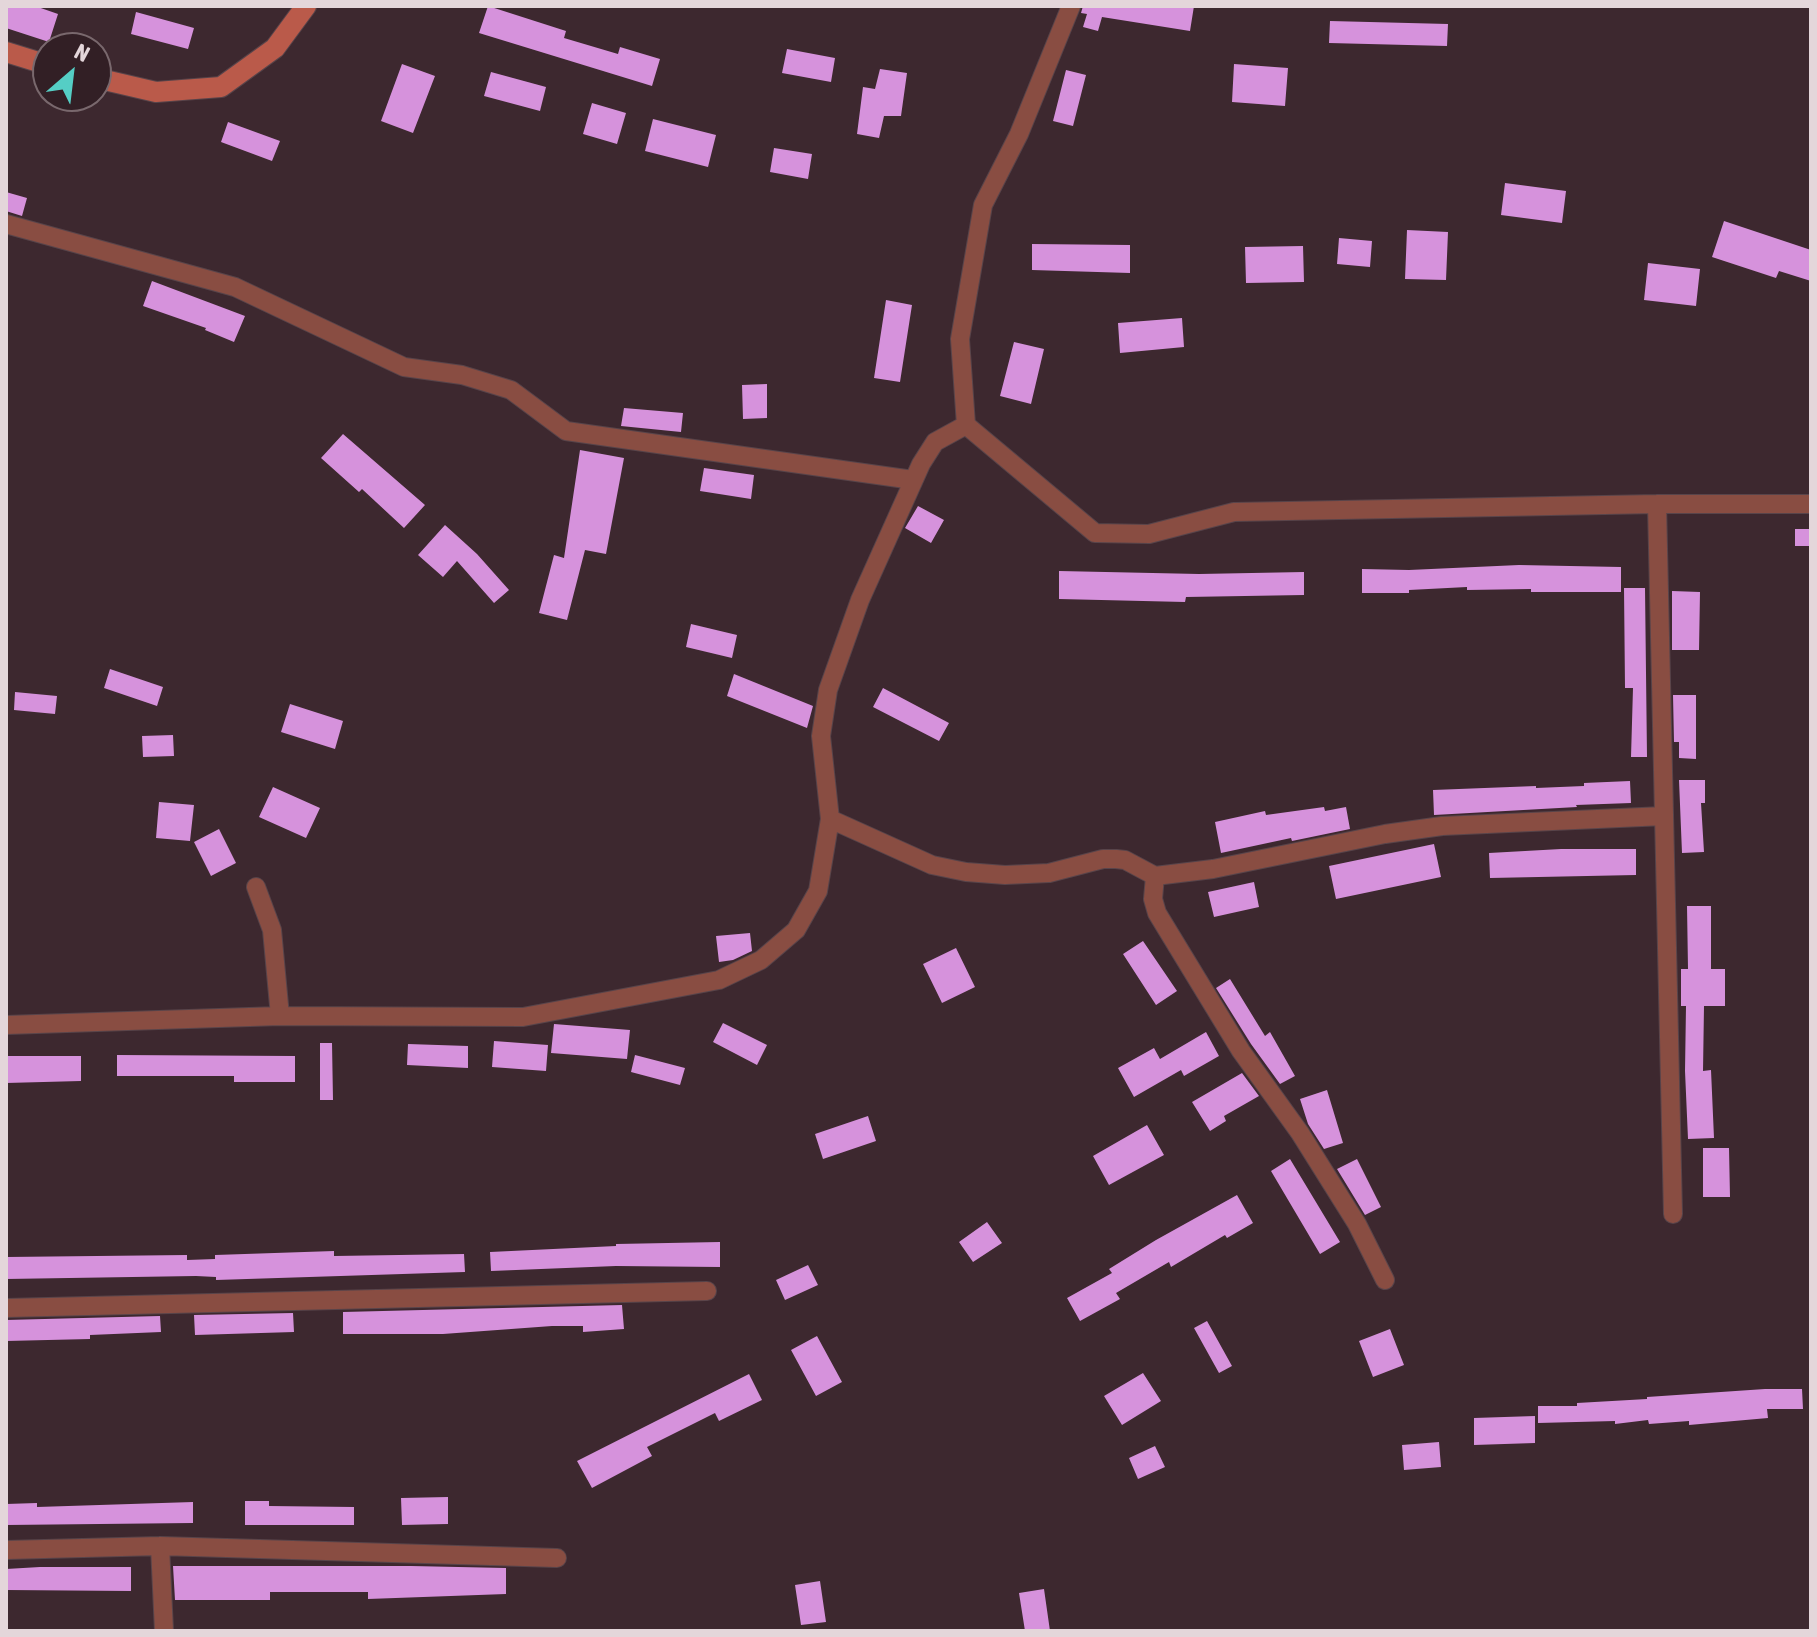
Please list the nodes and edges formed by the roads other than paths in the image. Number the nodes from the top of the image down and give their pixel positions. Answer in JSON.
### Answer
{"nodes":[{"id":1,"x":306,"y":6,"type":"edge"},
{"id":2,"x":1071,"y":6,"type":"edge"},
{"id":3,"x":6,"y":52,"type":"edge"},
{"id":4,"x":32,"y":60,"type":"edge"},
{"id":5,"x":112,"y":82,"type":"edge"},
{"id":6,"x":6,"y":224,"type":"edge"},
{"id":7,"x":966,"y":425,"type":"junction"},
{"id":8,"x":913,"y":480,"type":"junction"},
{"id":9,"x":1657,"y":504,"type":"junction"},
{"id":10,"x":1811,"y":504,"type":"edge"},
{"id":11,"x":1664,"y":816,"type":"junction"},
{"id":12,"x":830,"y":819,"type":"junction"},
{"id":13,"x":1155,"y":876,"type":"junction"},
{"id":14,"x":256,"y":887,"type":"dead end"},
{"id":15,"x":280,"y":1016,"type":"junction"},
{"id":16,"x":6,"y":1025,"type":"edge"},
{"id":17,"x":1673,"y":1214,"type":"dead end"},
{"id":18,"x":1385,"y":1280,"type":"dead end"},
{"id":19,"x":707,"y":1291,"type":"dead end"},
{"id":20,"x":6,"y":1308,"type":"edge"},
{"id":21,"x":160,"y":1546,"type":"junction"},
{"id":22,"x":6,"y":1550,"type":"edge"},
{"id":23,"x":557,"y":1558,"type":"dead end"},
{"id":24,"x":164,"y":1631,"type":"edge"}],
"edges":[{"from":1,"to":5,"type":"main road"},
{"from":2,"to":7,"type":"street"},
{"from":3,"to":4,"type":"main road"},
{"from":6,"to":8,"type":"street"},
{"from":7,"to":8,"type":"street"},
{"from":7,"to":9,"type":"street"},
{"from":8,"to":12,"type":"street"},
{"from":9,"to":10,"type":"street"},
{"from":9,"to":11,"type":"street"},
{"from":11,"to":13,"type":"street"},
{"from":11,"to":17,"type":"street"},
{"from":12,"to":13,"type":"street"},
{"from":12,"to":15,"type":"street"},
{"from":13,"to":18,"type":"street"},
{"from":14,"to":15,"type":"street"},
{"from":15,"to":16,"type":"street"},
{"from":19,"to":20,"type":"street"},
{"from":21,"to":22,"type":"street"},
{"from":21,"to":23,"type":"street"},
{"from":21,"to":24,"type":"street"}]}
